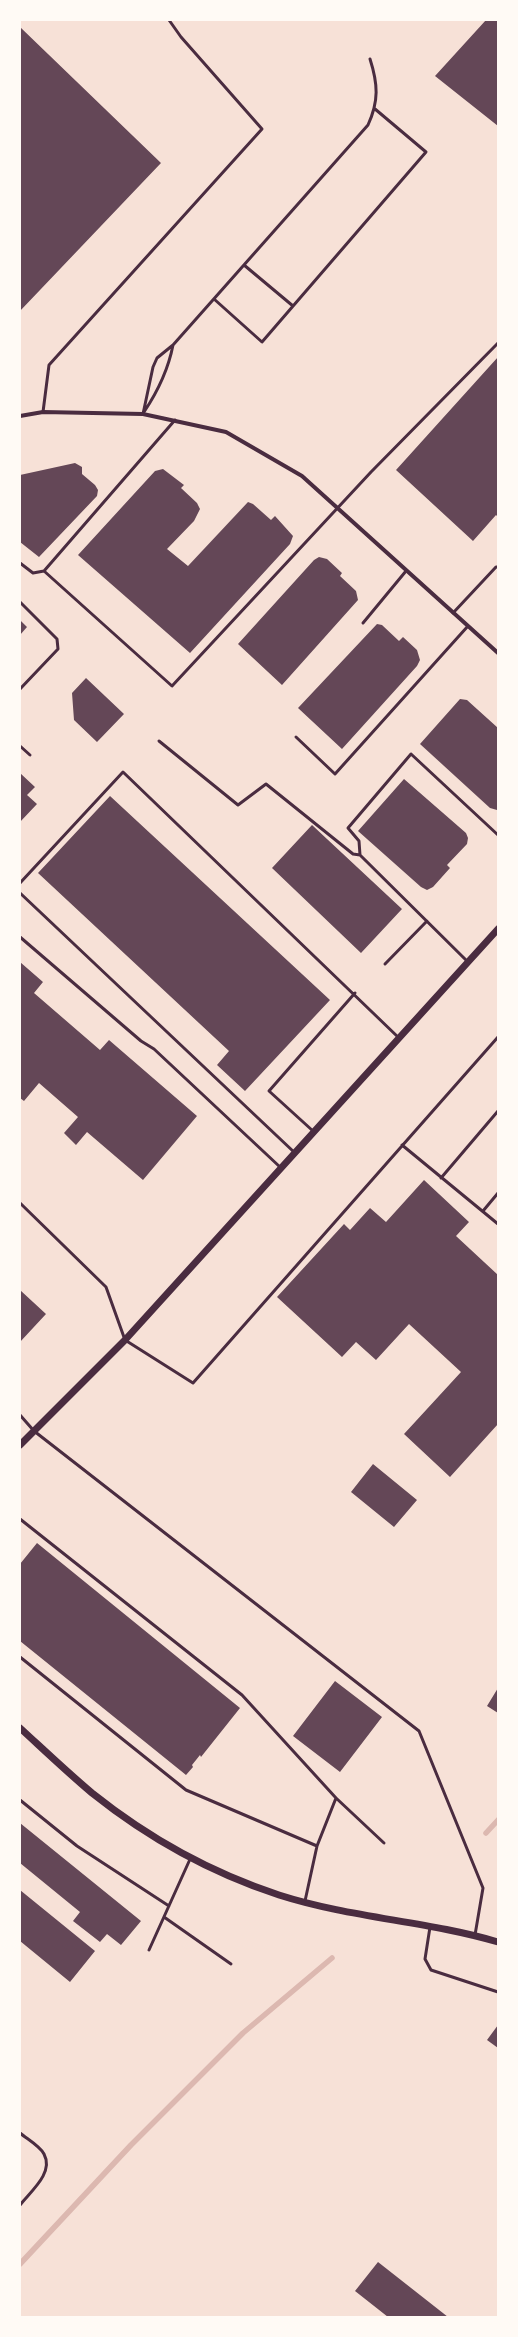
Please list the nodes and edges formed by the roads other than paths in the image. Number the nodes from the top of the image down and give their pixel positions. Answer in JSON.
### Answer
{"nodes":[{"id":1,"x":169,"y":20,"type":"edge"},
{"id":2,"x":370,"y":59,"type":"dead end"},
{"id":3,"x":375,"y":109,"type":"junction"},
{"id":4,"x":244,"y":265,"type":"junction"},
{"id":5,"x":214,"y":300,"type":"junction"},
{"id":6,"x":293,"y":306,"type":"junction"},
{"id":7,"x":498,"y":343,"type":"edge"},
{"id":8,"x":173,"y":345,"type":"junction"},
{"id":9,"x":43,"y":412,"type":"junction"},
{"id":10,"x":143,"y":414,"type":"junction"},
{"id":11,"x":20,"y":416,"type":"edge"},
{"id":12,"x":175,"y":420,"type":"junction"},
{"id":13,"x":338,"y":510,"type":"junction"},
{"id":14,"x":20,"y":562,"type":"edge"},
{"id":15,"x":498,"y":567,"type":"edge"},
{"id":16,"x":44,"y":571,"type":"junction"},
{"id":17,"x":406,"y":571,"type":"junction"},
{"id":18,"x":20,"y":602,"type":"edge"},
{"id":19,"x":453,"y":613,"type":"junction"},
{"id":20,"x":363,"y":623,"type":"dead end"},
{"id":21,"x":468,"y":626,"type":"junction"},
{"id":22,"x":498,"y":653,"type":"edge"},
{"id":23,"x":20,"y":690,"type":"edge"},
{"id":24,"x":296,"y":737,"type":"dead end"},
{"id":25,"x":160,"y":741,"type":"dead end"},
{"id":26,"x":20,"y":746,"type":"edge"},
{"id":27,"x":30,"y":756,"type":"dead end"},
{"id":28,"x":498,"y":834,"type":"edge"},
{"id":29,"x":360,"y":855,"type":"junction"},
{"id":30,"x":20,"y":882,"type":"edge"},
{"id":31,"x":20,"y":893,"type":"edge"},
{"id":32,"x":427,"y":921,"type":"junction"},
{"id":33,"x":498,"y":929,"type":"edge"},
{"id":34,"x":20,"y":937,"type":"edge"},
{"id":35,"x":468,"y":962,"type":"junction"},
{"id":36,"x":385,"y":964,"type":"dead end"},
{"id":37,"x":355,"y":993,"type":"junction"},
{"id":38,"x":498,"y":1037,"type":"edge"},
{"id":39,"x":400,"y":1038,"type":"junction"},
{"id":40,"x":498,"y":1111,"type":"edge"},
{"id":41,"x":314,"y":1132,"type":"junction"},
{"id":42,"x":402,"y":1145,"type":"junction"},
{"id":43,"x":295,"y":1153,"type":"junction"},
{"id":44,"x":281,"y":1168,"type":"junction"},
{"id":45,"x":441,"y":1178,"type":"junction"},
{"id":46,"x":498,"y":1193,"type":"edge"},
{"id":47,"x":20,"y":1203,"type":"edge"},
{"id":48,"x":483,"y":1212,"type":"junction"},
{"id":49,"x":498,"y":1224,"type":"edge"},
{"id":50,"x":125,"y":1340,"type":"junction"},
{"id":51,"x":20,"y":1415,"type":"edge"},
{"id":52,"x":34,"y":1431,"type":"junction"},
{"id":53,"x":20,"y":1445,"type":"edge"},
{"id":54,"x":20,"y":1519,"type":"edge"},
{"id":55,"x":20,"y":1657,"type":"edge"},
{"id":56,"x":20,"y":1728,"type":"edge"},
{"id":57,"x":336,"y":1798,"type":"junction"},
{"id":58,"x":20,"y":1800,"type":"edge"},
{"id":59,"x":384,"y":1842,"type":"dead end"},
{"id":60,"x":317,"y":1846,"type":"junction"},
{"id":61,"x":191,"y":1857,"type":"junction"},
{"id":62,"x":305,"y":1901,"type":"junction"},
{"id":63,"x":169,"y":1906,"type":"junction"},
{"id":64,"x":164,"y":1917,"type":"junction"},
{"id":65,"x":430,"y":1927,"type":"junction"},
{"id":66,"x":475,"y":1935,"type":"junction"},
{"id":67,"x":498,"y":1942,"type":"edge"},
{"id":68,"x":149,"y":1950,"type":"dead end"},
{"id":69,"x":231,"y":1964,"type":"dead end"},
{"id":70,"x":498,"y":1992,"type":"edge"},
{"id":71,"x":20,"y":2133,"type":"edge"},
{"id":72,"x":20,"y":2205,"type":"edge"}],
"edges":[{"from":1,"to":9,"type":"lane"},
{"from":2,"to":3,"type":"lane"},
{"from":3,"to":4,"type":"lane"},
{"from":3,"to":6,"type":"lane"},
{"from":4,"to":5,"type":"lane"},
{"from":4,"to":6,"type":"lane"},
{"from":5,"to":6,"type":"lane"},
{"from":5,"to":8,"type":"lane"},
{"from":7,"to":13,"type":"lane"},
{"from":8,"to":10,"type":"lane"},
{"from":8,"to":10,"type":"lane"},
{"from":9,"to":10,"type":"street"},
{"from":9,"to":11,"type":"street"},
{"from":10,"to":12,"type":"street"},
{"from":12,"to":13,"type":"street"},
{"from":12,"to":16,"type":"lane"},
{"from":13,"to":16,"type":"lane"},
{"from":13,"to":17,"type":"street"},
{"from":14,"to":16,"type":"lane"},
{"from":15,"to":19,"type":"lane"},
{"from":17,"to":19,"type":"street"},
{"from":17,"to":20,"type":"lane"},
{"from":18,"to":23,"type":"lane"},
{"from":19,"to":21,"type":"street"},
{"from":21,"to":22,"type":"street"},
{"from":21,"to":24,"type":"lane"},
{"from":25,"to":29,"type":"lane"},
{"from":26,"to":27,"type":"lane"},
{"from":28,"to":29,"type":"lane"},
{"from":29,"to":32,"type":"lane"},
{"from":30,"to":37,"type":"lane"},
{"from":31,"to":43,"type":"lane"},
{"from":32,"to":35,"type":"lane"},
{"from":32,"to":36,"type":"lane"},
{"from":33,"to":35,"type":"street"},
{"from":34,"to":44,"type":"lane"},
{"from":35,"to":39,"type":"street"},
{"from":37,"to":39,"type":"lane"},
{"from":37,"to":41,"type":"lane"},
{"from":38,"to":42,"type":"lane"},
{"from":39,"to":41,"type":"street"},
{"from":40,"to":45,"type":"lane"},
{"from":41,"to":43,"type":"street"},
{"from":42,"to":45,"type":"lane"},
{"from":42,"to":50,"type":"lane"},
{"from":43,"to":44,"type":"street"},
{"from":44,"to":50,"type":"street"},
{"from":45,"to":48,"type":"lane"},
{"from":46,"to":48,"type":"lane"},
{"from":47,"to":50,"type":"lane"},
{"from":48,"to":49,"type":"lane"},
{"from":50,"to":52,"type":"street"},
{"from":51,"to":52,"type":"lane"},
{"from":52,"to":53,"type":"street"},
{"from":52,"to":66,"type":"lane"},
{"from":54,"to":57,"type":"lane"},
{"from":55,"to":60,"type":"lane"},
{"from":56,"to":61,"type":"street"},
{"from":57,"to":59,"type":"lane"},
{"from":57,"to":60,"type":"lane"},
{"from":58,"to":63,"type":"lane"},
{"from":60,"to":62,"type":"lane"},
{"from":61,"to":62,"type":"street"},
{"from":61,"to":63,"type":"lane"},
{"from":62,"to":65,"type":"street"},
{"from":63,"to":64,"type":"lane"},
{"from":64,"to":68,"type":"lane"},
{"from":64,"to":69,"type":"lane"},
{"from":65,"to":66,"type":"street"},
{"from":65,"to":70,"type":"lane"},
{"from":66,"to":67,"type":"street"},
{"from":71,"to":72,"type":"lane"}]}
